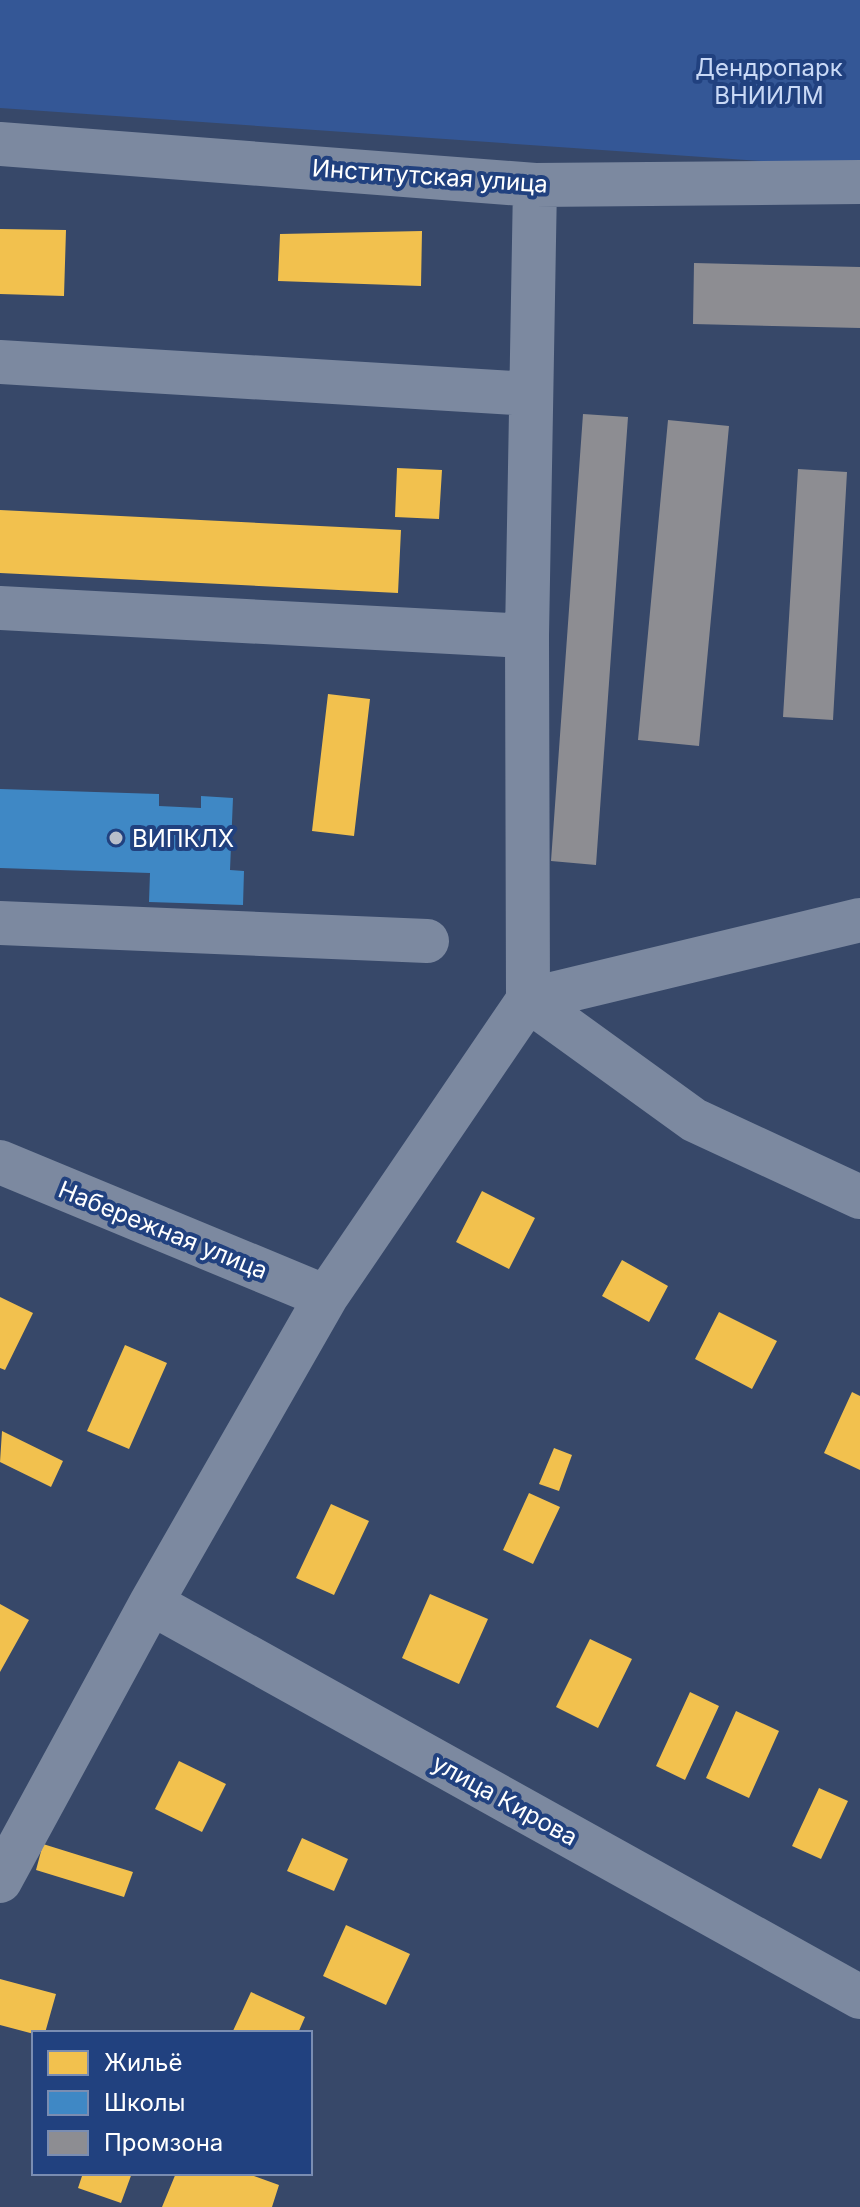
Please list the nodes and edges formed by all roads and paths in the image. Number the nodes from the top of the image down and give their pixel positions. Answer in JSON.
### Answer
{"nodes":[{"id":1,"x":0,"y":144,"type":"edge"},
{"id":2,"x":860,"y":182,"type":"edge"},
{"id":3,"x":535,"y":185,"type":"junction"},
{"id":4,"x":0,"y":362,"type":"edge"},
{"id":5,"x":531,"y":394,"type":"junction"},
{"id":6,"x":0,"y":608,"type":"edge"},
{"id":7,"x":527,"y":636,"type":"junction"},
{"id":8,"x":860,"y":920,"type":"edge"},
{"id":9,"x":0,"y":923,"type":"edge"},
{"id":10,"x":427,"y":941,"type":"dead end"},
{"id":11,"x":528,"y":1000,"type":"junction"},
{"id":12,"x":0,"y":1162,"type":"edge"},
{"id":13,"x":860,"y":1197,"type":"edge"},
{"id":14,"x":326,"y":1297,"type":"junction"},
{"id":15,"x":151,"y":1603,"type":"junction"},
{"id":16,"x":0,"y":1880,"type":"edge"},
{"id":17,"x":860,"y":1997,"type":"edge"}],
"edges":[{"from":1,"to":3,"type":"street","name":"Институтская улица"},
{"from":2,"to":3,"type":"street","name":"Институтская улица"},
{"from":3,"to":5,"type":"street"},
{"from":4,"to":5,"type":"street"},
{"from":5,"to":7,"type":"street"},
{"from":6,"to":7,"type":"street"},
{"from":7,"to":11,"type":"street"},
{"from":8,"to":11,"type":"street"},
{"from":9,"to":10,"type":"street"},
{"from":11,"to":13,"type":"street"},
{"from":11,"to":14,"type":"street"},
{"from":12,"to":14,"type":"street","name":"Набережная улица"},
{"from":14,"to":15,"type":"street"},
{"from":15,"to":16,"type":"street"},
{"from":15,"to":17,"type":"street","name":"улица Кирова"}]}
